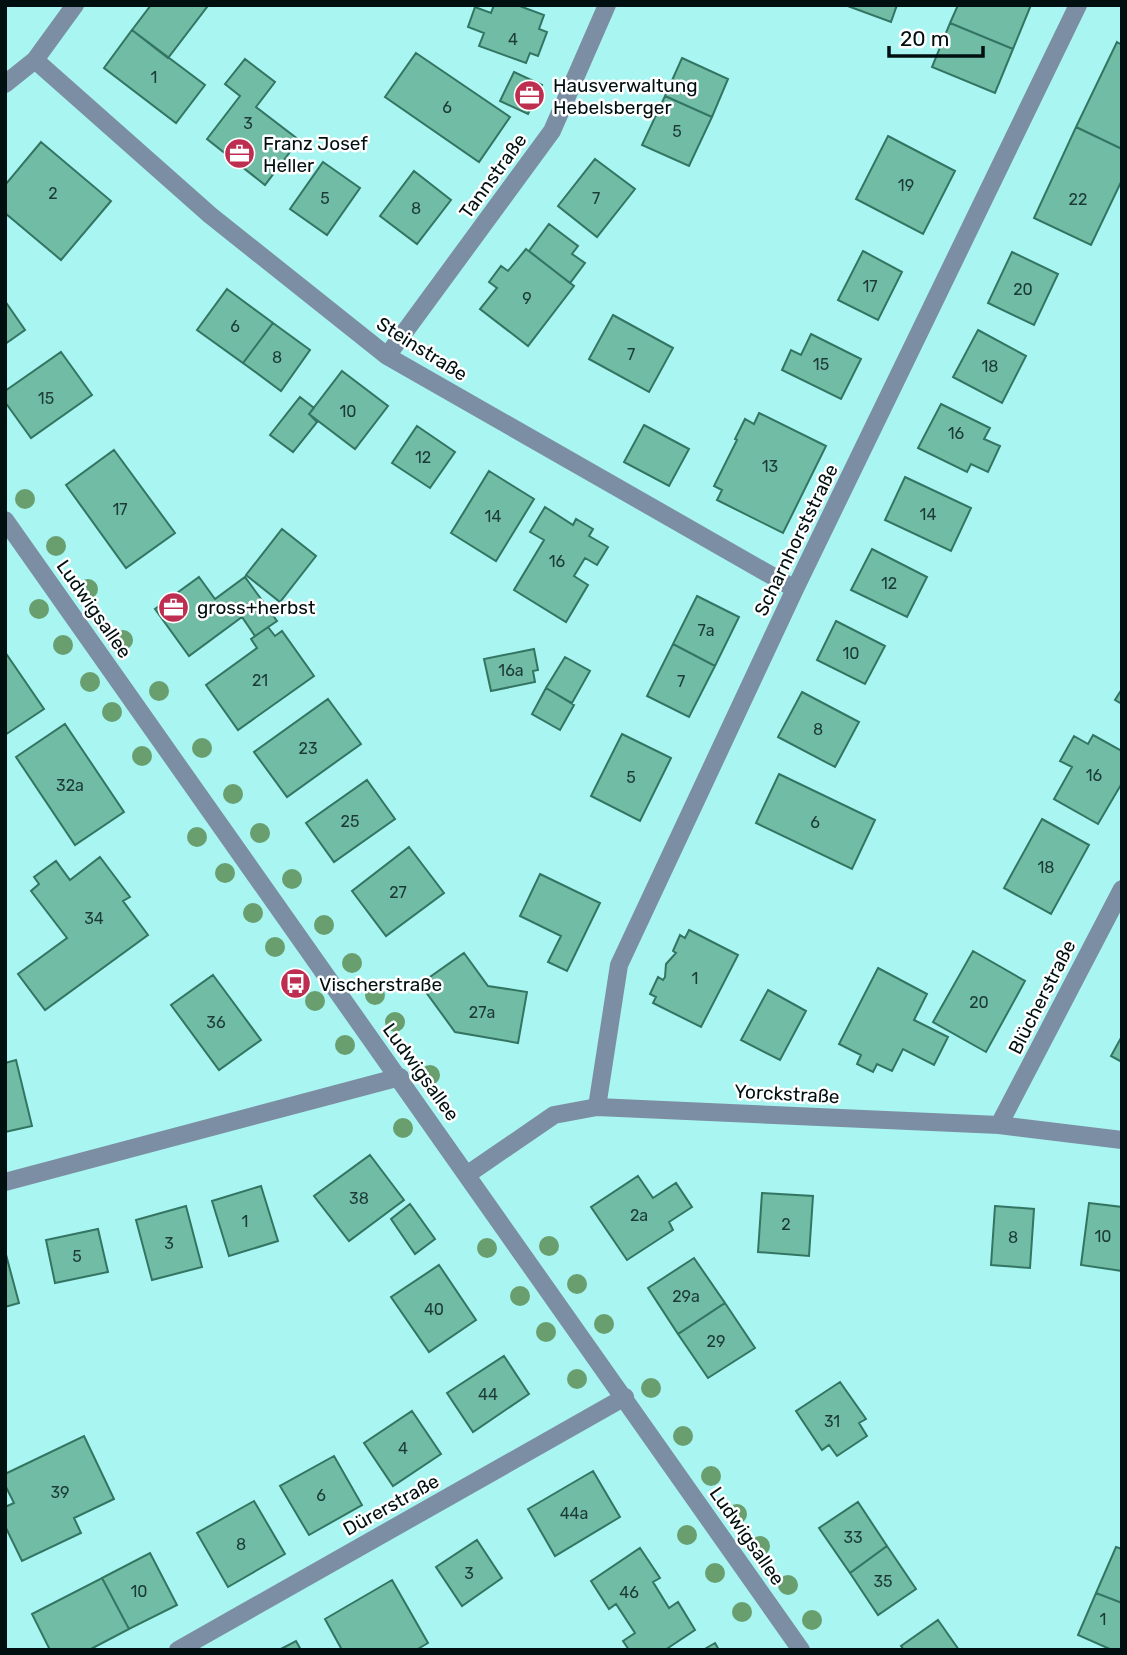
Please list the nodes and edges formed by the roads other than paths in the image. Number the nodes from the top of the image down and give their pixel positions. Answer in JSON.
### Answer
{"nodes":[{"id":1,"x":75,"y":5,"type":"edge"},
{"id":2,"x":607,"y":5,"type":"edge"},
{"id":3,"x":1079,"y":5,"type":"edge"},
{"id":4,"x":35,"y":60,"type":"junction"},
{"id":5,"x":5,"y":84,"type":"edge"},
{"id":6,"x":387,"y":356,"type":"junction"},
{"id":7,"x":5,"y":520,"type":"edge"},
{"id":8,"x":795,"y":589,"type":"junction"},
{"id":9,"x":1122,"y":889,"type":"edge"},
{"id":10,"x":400,"y":1077,"type":"junction"},
{"id":11,"x":597,"y":1107,"type":"junction"},
{"id":12,"x":999,"y":1125,"type":"junction"},
{"id":13,"x":1122,"y":1140,"type":"edge"},
{"id":14,"x":468,"y":1174,"type":"junction"},
{"id":15,"x":5,"y":1182,"type":"edge"},
{"id":16,"x":625,"y":1397,"type":"junction"},
{"id":17,"x":178,"y":1650,"type":"edge"},
{"id":18,"x":801,"y":1650,"type":"edge"}],
"edges":[{"from":1,"to":4,"type":"street"},
{"from":2,"to":6,"type":"street","name":"Tannstraße"},
{"from":3,"to":8,"type":"street","name":"Scharnhorststraße"},
{"from":4,"to":5,"type":"street"},
{"from":4,"to":6,"type":"street","name":"Steinstraße"},
{"from":6,"to":8,"type":"street","name":"Steinstraße"},
{"from":7,"to":10,"type":"street","name":"Ludwigsallee"},
{"from":8,"to":11,"type":"street","name":"Scharnhorststraße"},
{"from":9,"to":12,"type":"street","name":"Blücherstraße"},
{"from":10,"to":14,"type":"street","name":"Ludwigsallee"},
{"from":10,"to":15,"type":"street"},
{"from":11,"to":12,"type":"street","name":"Yorckstraße"},
{"from":11,"to":14,"type":"street","name":"Yorckstraße"},
{"from":12,"to":13,"type":"street","name":"Yorckstraße"},
{"from":14,"to":16,"type":"street","name":"Ludwigsallee"},
{"from":16,"to":17,"type":"street","name":"Dürerstraße"},
{"from":16,"to":18,"type":"street","name":"Ludwigsallee"}]}
